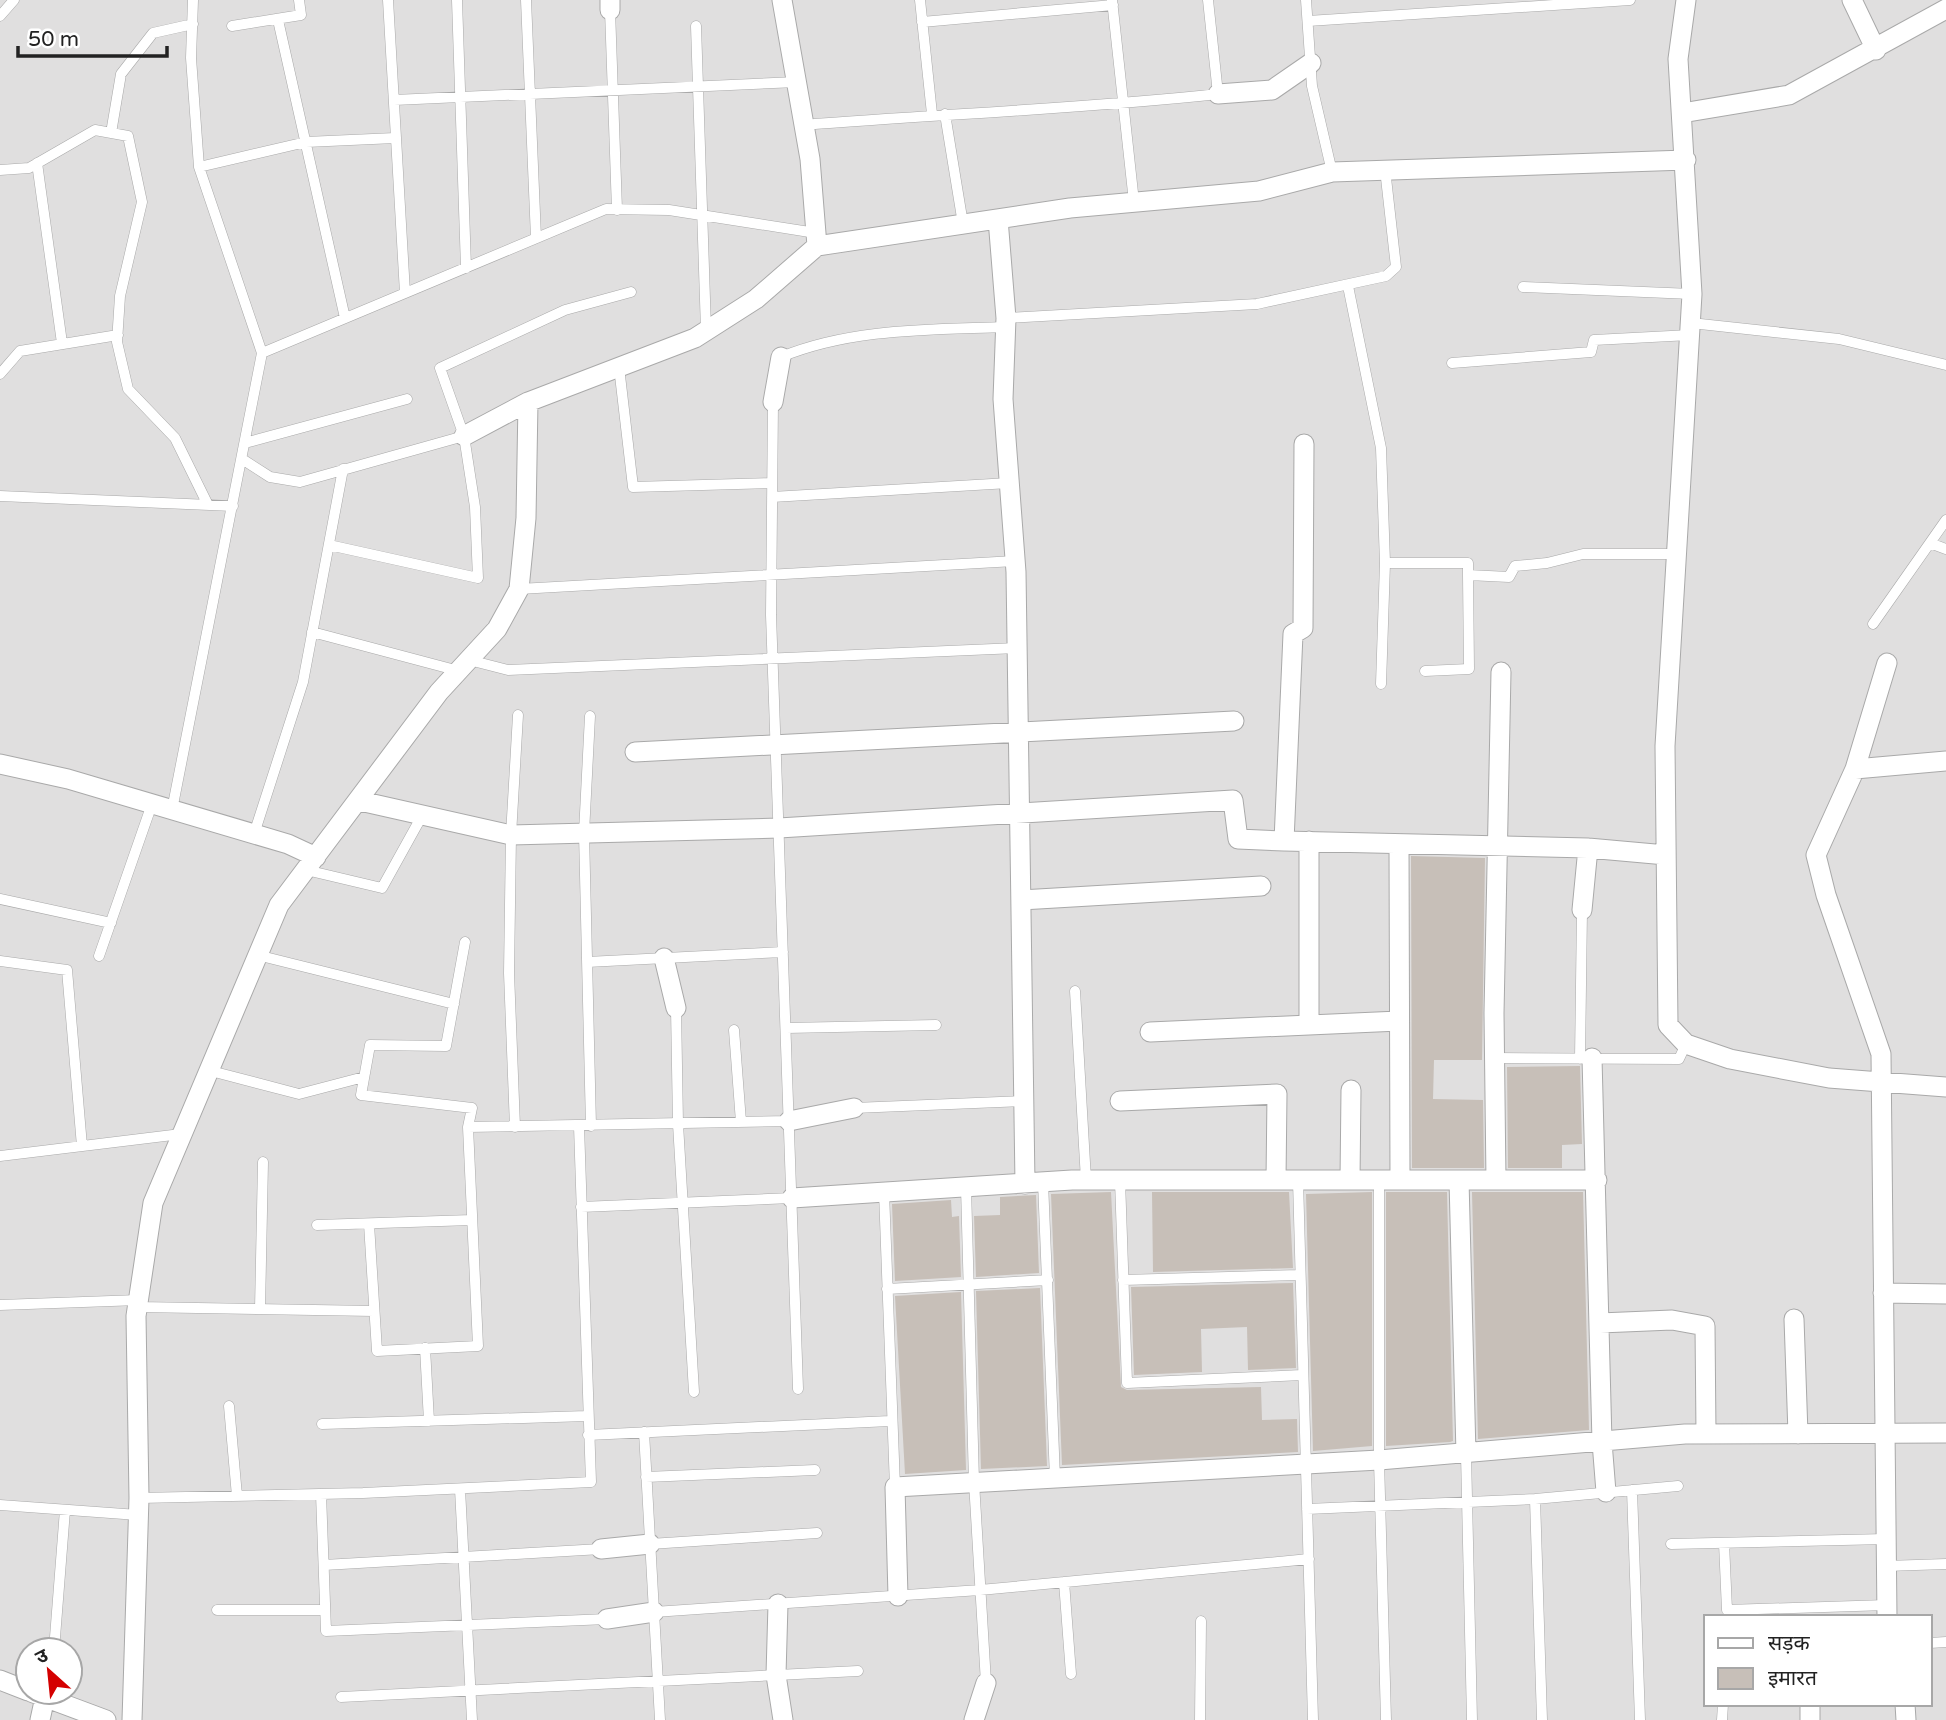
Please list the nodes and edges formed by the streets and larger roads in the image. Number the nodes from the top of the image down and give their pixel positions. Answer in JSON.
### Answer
{"nodes":[{"id":1,"x":782,"y":0,"type":"edge"},
{"id":2,"x":1686,"y":0,"type":"edge"},
{"id":3,"x":1852,"y":0,"type":"edge"},
{"id":4,"x":1946,"y":9,"type":"edge"},
{"id":5,"x":1876,"y":50,"type":"junction"},
{"id":6,"x":1311,"y":63,"type":"road end"},
{"id":7,"x":1218,"y":94,"type":"road end"},
{"id":8,"x":1682,"y":113,"type":"junction"},
{"id":9,"x":1686,"y":160,"type":"junction"},
{"id":10,"x":998,"y":219,"type":"junction"},
{"id":11,"x":817,"y":240,"type":"junction"},
{"id":12,"x":780,"y":357,"type":"road end"},
{"id":13,"x":528,"y":402,"type":"junction"},
{"id":14,"x":773,"y":402,"type":"road end"},
{"id":15,"x":464,"y":436,"type":"road end"},
{"id":16,"x":1304,"y":444,"type":"dead end"},
{"id":17,"x":1887,"y":663,"type":"dead end"},
{"id":18,"x":1501,"y":672,"type":"dead end"},
{"id":19,"x":1234,"y":721,"type":"dead end"},
{"id":20,"x":1018,"y":732,"type":"junction"},
{"id":21,"x":635,"y":752,"type":"dead end"},
{"id":22,"x":1946,"y":761,"type":"edge"},
{"id":23,"x":0,"y":764,"type":"edge"},
{"id":24,"x":1855,"y":769,"type":"junction"},
{"id":25,"x":360,"y":801,"type":"junction"},
{"id":26,"x":1020,"y":815,"type":"junction"},
{"id":27,"x":1284,"y":841,"type":"junction"},
{"id":28,"x":1309,"y":841,"type":"junction"},
{"id":29,"x":1399,"y":844,"type":"junction"},
{"id":30,"x":1497,"y":846,"type":"junction"},
{"id":31,"x":1588,"y":848,"type":"junction"},
{"id":32,"x":1666,"y":855,"type":"junction"},
{"id":33,"x":311,"y":863,"type":"junction"},
{"id":34,"x":1261,"y":886,"type":"dead end"},
{"id":35,"x":1021,"y":901,"type":"junction"},
{"id":36,"x":1582,"y":910,"type":"road end"},
{"id":37,"x":664,"y":958,"type":"road end"},
{"id":38,"x":676,"y":1008,"type":"road end"},
{"id":39,"x":1399,"y":1021,"type":"junction"},
{"id":40,"x":1309,"y":1025,"type":"junction"},
{"id":41,"x":1150,"y":1032,"type":"dead end"},
{"id":42,"x":1586,"y":1058,"type":"road end"},
{"id":43,"x":1879,"y":1082,"type":"junction"},
{"id":44,"x":1946,"y":1087,"type":"edge"},
{"id":45,"x":1351,"y":1090,"type":"dead end"},
{"id":46,"x":1120,"y":1101,"type":"dead end"},
{"id":47,"x":854,"y":1108,"type":"road end"},
{"id":48,"x":789,"y":1121,"type":"road end"},
{"id":49,"x":1276,"y":1180,"type":"junction"},
{"id":50,"x":1350,"y":1180,"type":"junction"},
{"id":51,"x":1399,"y":1180,"type":"junction"},
{"id":52,"x":1459,"y":1180,"type":"junction"},
{"id":53,"x":1496,"y":1180,"type":"junction"},
{"id":54,"x":1597,"y":1180,"type":"junction"},
{"id":55,"x":1034,"y":1183,"type":"junction"},
{"id":56,"x":792,"y":1198,"type":"road end"},
{"id":57,"x":1883,"y":1293,"type":"junction"},
{"id":58,"x":1946,"y":1294,"type":"edge"},
{"id":59,"x":1794,"y":1319,"type":"dead end"},
{"id":60,"x":1600,"y":1323,"type":"junction"},
{"id":61,"x":1885,"y":1433,"type":"junction"},
{"id":62,"x":1946,"y":1433,"type":"edge"},
{"id":63,"x":1706,"y":1434,"type":"junction"},
{"id":64,"x":1798,"y":1434,"type":"junction"},
{"id":65,"x":1602,"y":1442,"type":"junction"},
{"id":66,"x":1466,"y":1454,"type":"junction"},
{"id":67,"x":1606,"y":1492,"type":"road end"},
{"id":68,"x":650,"y":1544,"type":"road end"},
{"id":69,"x":601,"y":1549,"type":"road end"},
{"id":70,"x":898,"y":1596,"type":"road end"},
{"id":71,"x":778,"y":1604,"type":"road end"},
{"id":72,"x":1886,"y":1611,"type":"edge"},
{"id":73,"x":654,"y":1612,"type":"road end"},
{"id":74,"x":607,"y":1619,"type":"road end"},
{"id":75,"x":986,"y":1684,"type":"road end"},
{"id":76,"x":71,"y":1706,"type":"edge"},
{"id":77,"x":106,"y":1720,"type":"edge"},
{"id":78,"x":132,"y":1720,"type":"edge"},
{"id":79,"x":783,"y":1720,"type":"edge"},
{"id":80,"x":974,"y":1720,"type":"edge"}],
"edges":[{"from":1,"to":11,"type":"street"},
{"from":2,"to":8,"type":"street"},
{"from":3,"to":5,"type":"street"},
{"from":4,"to":5,"type":"street"},
{"from":5,"to":8,"type":"street"},
{"from":6,"to":7,"type":"street"},
{"from":8,"to":9,"type":"street"},
{"from":9,"to":10,"type":"street"},
{"from":9,"to":32,"type":"street"},
{"from":10,"to":11,"type":"street"},
{"from":10,"to":20,"type":"street"},
{"from":11,"to":13,"type":"street"},
{"from":12,"to":14,"type":"street"},
{"from":13,"to":15,"type":"street"},
{"from":13,"to":25,"type":"street"},
{"from":16,"to":27,"type":"street"},
{"from":17,"to":24,"type":"street"},
{"from":18,"to":30,"type":"street"},
{"from":19,"to":20,"type":"street"},
{"from":20,"to":21,"type":"street"},
{"from":20,"to":26,"type":"street"},
{"from":22,"to":24,"type":"street"},
{"from":23,"to":33,"type":"street"},
{"from":24,"to":43,"type":"street"},
{"from":25,"to":26,"type":"street"},
{"from":25,"to":33,"type":"street"},
{"from":26,"to":27,"type":"street"},
{"from":26,"to":35,"type":"street"},
{"from":27,"to":28,"type":"street"},
{"from":28,"to":29,"type":"street"},
{"from":28,"to":40,"type":"street"},
{"from":29,"to":30,"type":"street"},
{"from":29,"to":39,"type":"street"},
{"from":30,"to":31,"type":"street"},
{"from":30,"to":53,"type":"street"},
{"from":31,"to":32,"type":"street"},
{"from":31,"to":36,"type":"street"},
{"from":32,"to":43,"type":"street"},
{"from":33,"to":78,"type":"street"},
{"from":34,"to":35,"type":"street"},
{"from":35,"to":55,"type":"street"},
{"from":37,"to":38,"type":"street"},
{"from":39,"to":40,"type":"street"},
{"from":39,"to":51,"type":"street"},
{"from":40,"to":41,"type":"street"},
{"from":42,"to":54,"type":"street"},
{"from":43,"to":44,"type":"street"},
{"from":43,"to":57,"type":"street"},
{"from":45,"to":50,"type":"street"},
{"from":46,"to":49,"type":"street"},
{"from":47,"to":48,"type":"street"},
{"from":49,"to":50,"type":"street"},
{"from":49,"to":55,"type":"street"},
{"from":50,"to":51,"type":"street"},
{"from":51,"to":52,"type":"street"},
{"from":52,"to":53,"type":"street"},
{"from":52,"to":66,"type":"street"},
{"from":53,"to":54,"type":"street"},
{"from":54,"to":60,"type":"street"},
{"from":55,"to":56,"type":"street"},
{"from":57,"to":58,"type":"street"},
{"from":57,"to":61,"type":"street"},
{"from":59,"to":64,"type":"street"},
{"from":60,"to":63,"type":"street"},
{"from":60,"to":65,"type":"street"},
{"from":61,"to":62,"type":"street"},
{"from":61,"to":64,"type":"street"},
{"from":61,"to":72,"type":"street"},
{"from":63,"to":64,"type":"street"},
{"from":63,"to":65,"type":"street"},
{"from":65,"to":66,"type":"street"},
{"from":65,"to":67,"type":"street"},
{"from":66,"to":70,"type":"street"},
{"from":68,"to":69,"type":"street"},
{"from":71,"to":79,"type":"street"},
{"from":73,"to":74,"type":"street"},
{"from":75,"to":80,"type":"street"},
{"from":76,"to":77,"type":"street"}]}
